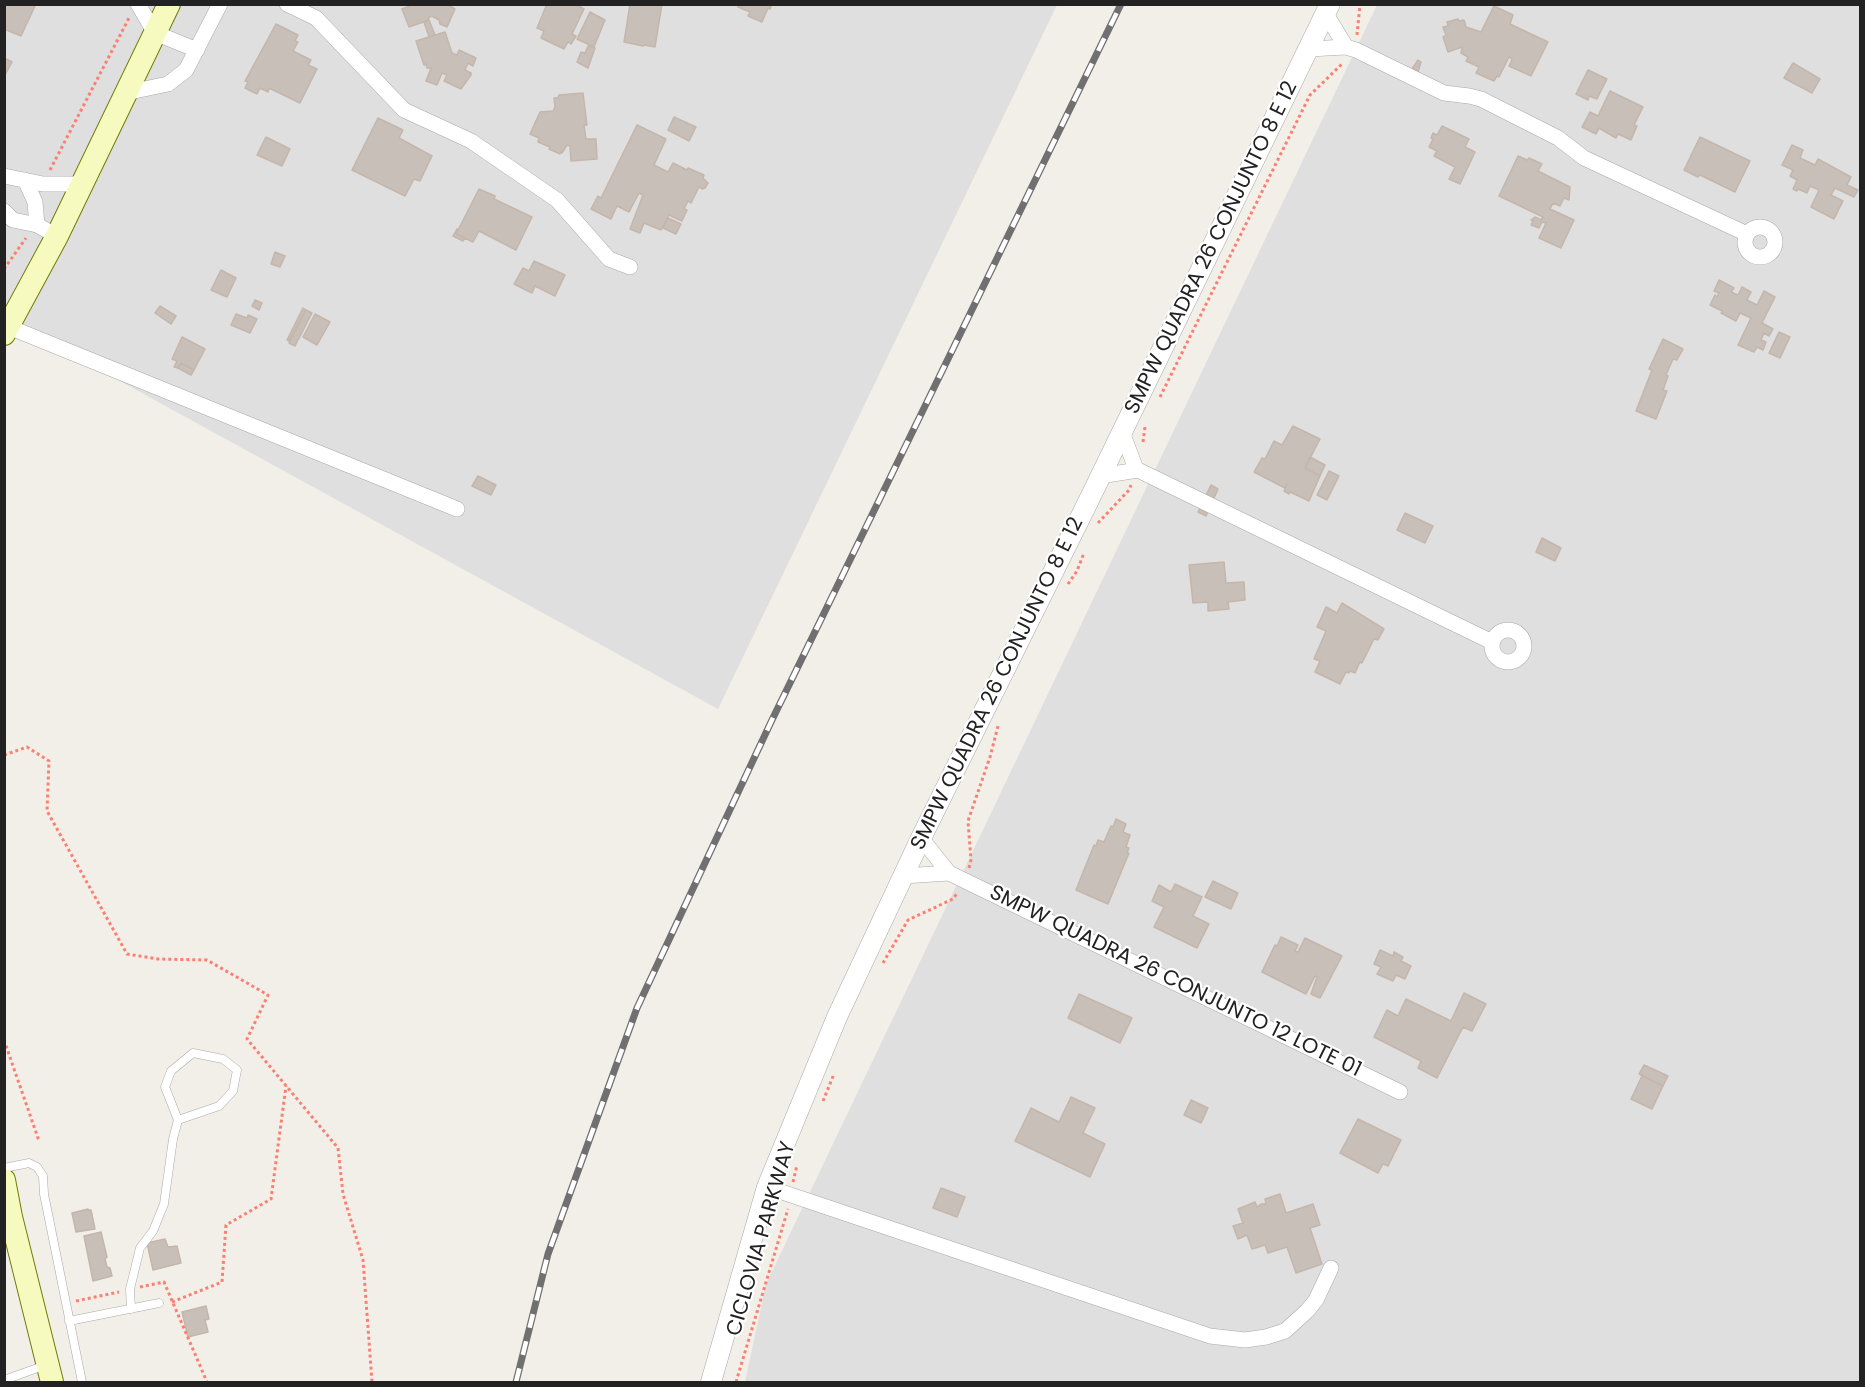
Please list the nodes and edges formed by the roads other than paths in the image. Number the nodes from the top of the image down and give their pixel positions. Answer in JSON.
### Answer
{"nodes":[{"id":1,"x":169,"y":4,"type":"edge"},
{"id":2,"x":220,"y":4,"type":"edge"},
{"id":3,"x":287,"y":4,"type":"edge"},
{"id":4,"x":1328,"y":9,"type":"edge"},
{"id":5,"x":134,"y":10,"type":"edge"},
{"id":6,"x":155,"y":33,"type":"junction"},
{"id":7,"x":1309,"y":49,"type":"junction"},
{"id":8,"x":1351,"y":49,"type":"junction"},
{"id":9,"x":197,"y":50,"type":"junction"},
{"id":10,"x":125,"y":93,"type":"junction"},
{"id":11,"x":4,"y":176,"type":"edge"},
{"id":12,"x":24,"y":180,"type":"junction"},
{"id":13,"x":83,"y":184,"type":"junction"},
{"id":14,"x":4,"y":211,"type":"edge"},
{"id":15,"x":47,"y":230,"type":"junction"},
{"id":16,"x":1747,"y":234,"type":"dead end"},
{"id":17,"x":630,"y":267,"type":"dead end"},
{"id":18,"x":6,"y":328,"type":"edge"},
{"id":19,"x":1122,"y":432,"type":"junction"},
{"id":20,"x":1137,"y":470,"type":"junction"},
{"id":21,"x":1101,"y":476,"type":"junction"},
{"id":22,"x":457,"y":508,"type":"dead end"},
{"id":23,"x":1492,"y":642,"type":"dead end"},
{"id":24,"x":921,"y":838,"type":"junction"},
{"id":25,"x":949,"y":873,"type":"junction"},
{"id":26,"x":903,"y":876,"type":"junction"},
{"id":27,"x":1400,"y":1092,"type":"dead end"},
{"id":28,"x":178,"y":1120,"type":"junction"},
{"id":29,"x":4,"y":1168,"type":"edge"},
{"id":30,"x":4,"y":1180,"type":"edge"},
{"id":31,"x":767,"y":1187,"type":"junction"},
{"id":32,"x":1331,"y":1268,"type":"dead end"},
{"id":33,"x":159,"y":1303,"type":"dead end"},
{"id":34,"x":130,"y":1309,"type":"junction"},
{"id":35,"x":69,"y":1321,"type":"junction"},
{"id":36,"x":49,"y":1373,"type":"edge"},
{"id":37,"x":4,"y":1380,"type":"edge"},
{"id":38,"x":82,"y":1383,"type":"edge"},
{"id":39,"x":711,"y":1383,"type":"edge"}],
"edges":[{"from":1,"to":6,"type":"main road"},
{"from":2,"to":9,"type":"street"},
{"from":3,"to":17,"type":"street"},
{"from":4,"to":7,"type":"street","name":"SMPW QUADRA 26 CONJUNTO 8 E 12"},
{"from":4,"to":8,"type":"street"},
{"from":5,"to":6,"type":"street"},
{"from":6,"to":9,"type":"street"},
{"from":6,"to":10,"type":"main road"},
{"from":7,"to":8,"type":"street"},
{"from":7,"to":19,"type":"street","name":"SMPW QUADRA 26 CONJUNTO 8 E 12"},
{"from":8,"to":16,"type":"street"},
{"from":9,"to":10,"type":"street"},
{"from":10,"to":13,"type":"main road"},
{"from":11,"to":12,"type":"street"},
{"from":12,"to":13,"type":"street"},
{"from":12,"to":15,"type":"street"},
{"from":13,"to":15,"type":"main road"},
{"from":14,"to":15,"type":"street"},
{"from":15,"to":18,"type":"main road"},
{"from":18,"to":22,"type":"street"},
{"from":19,"to":20,"type":"street"},
{"from":19,"to":21,"type":"street","name":"SMPW QUADRA 26 CONJUNTO 8 E 12"},
{"from":20,"to":21,"type":"street"},
{"from":20,"to":23,"type":"street"},
{"from":21,"to":24,"type":"street","name":"SMPW QUADRA 26 CONJUNTO 8 E 12"},
{"from":24,"to":25,"type":"street","name":"SMPW QUADRA 26 CONJUNTO 12 LOTE 01"},
{"from":24,"to":26,"type":"street","name":"SMPW QUADRA 26 CONJUNTO 8 E 12"},
{"from":25,"to":26,"type":"street","name":"SMPW QUADRA 26 CONJUNTO 12 LOTE 01"},
{"from":25,"to":27,"type":"street","name":"SMPW QUADRA 26 CONJUNTO 12 LOTE 01"},
{"from":26,"to":31,"type":"street","name":"SMPW QUADRA 26 CONJUNTO 8 E 12"},
{"from":28,"to":28,"type":"lane"},
{"from":28,"to":34,"type":"lane"},
{"from":29,"to":35,"type":"lane"},
{"from":30,"to":36,"type":"main road"},
{"from":31,"to":32,"type":"street"},
{"from":31,"to":39,"type":"street","name":"SMPW QUADRA 26 CONJUNTO 8 E 12"},
{"from":33,"to":34,"type":"lane"},
{"from":34,"to":35,"type":"lane"},
{"from":35,"to":38,"type":"lane"},
{"from":36,"to":37,"type":"lane"}]}
